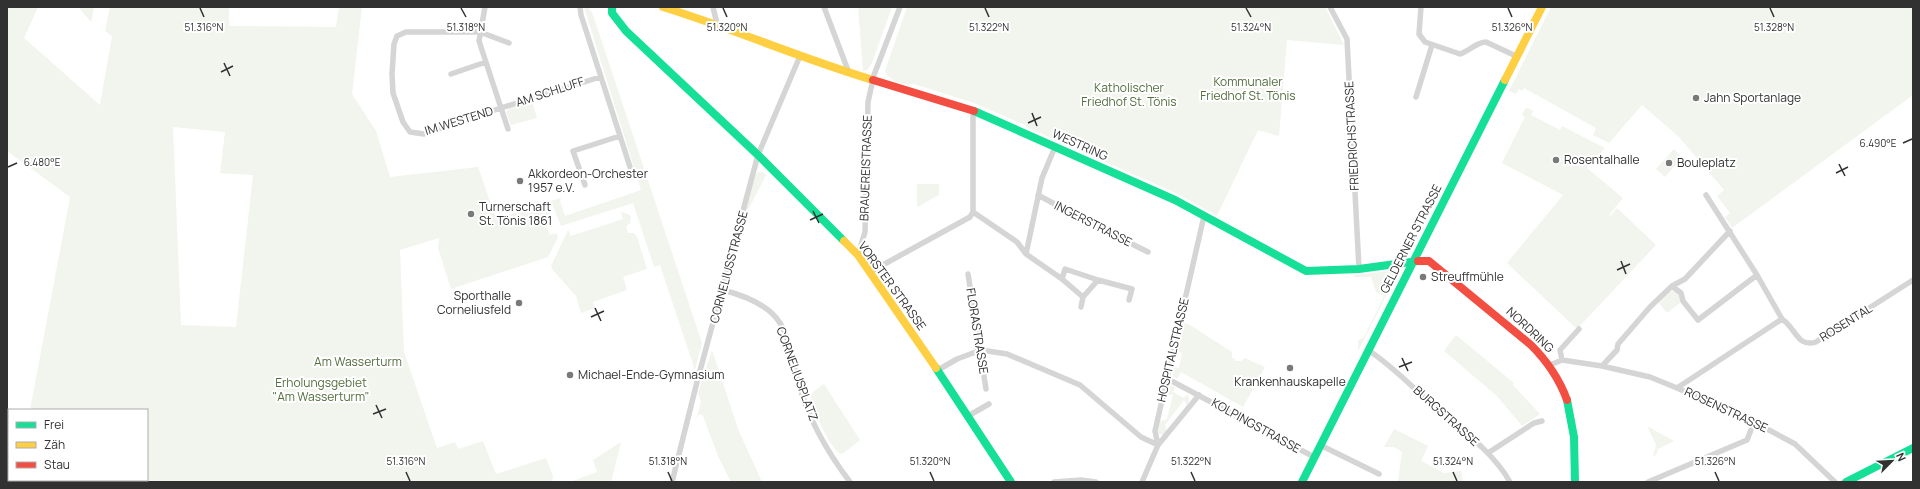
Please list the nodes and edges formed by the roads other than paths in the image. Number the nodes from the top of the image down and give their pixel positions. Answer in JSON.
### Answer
{"nodes":[{"id":1,"x":485,"y":7,"type":"edge"},
{"id":2,"x":580,"y":7,"type":"edge"},
{"id":3,"x":612,"y":7,"type":"edge"},
{"id":4,"x":663,"y":7,"type":"edge"},
{"id":5,"x":713,"y":7,"type":"edge"},
{"id":6,"x":824,"y":7,"type":"edge"},
{"id":7,"x":900,"y":7,"type":"edge"},
{"id":8,"x":1330,"y":7,"type":"edge"},
{"id":9,"x":1421,"y":7,"type":"edge"},
{"id":10,"x":1542,"y":7,"type":"edge"},
{"id":11,"x":717,"y":24,"type":"junction"},
{"id":12,"x":480,"y":32,"type":"junction"},
{"id":13,"x":509,"y":43,"type":"dead end"},
{"id":14,"x":1432,"y":45,"type":"junction"},
{"id":15,"x":800,"y":56,"type":"junction"},
{"id":16,"x":1516,"y":56,"type":"junction"},
{"id":17,"x":486,"y":62,"type":"junction"},
{"id":18,"x":849,"y":73,"type":"junction"},
{"id":19,"x":451,"y":74,"type":"dead end"},
{"id":20,"x":600,"y":77,"type":"junction"},
{"id":21,"x":873,"y":80,"type":"junction"},
{"id":22,"x":1416,"y":97,"type":"dead end"},
{"id":23,"x":501,"y":108,"type":"junction"},
{"id":24,"x":973,"y":111,"type":"junction"},
{"id":25,"x":508,"y":129,"type":"dead end"},
{"id":26,"x":620,"y":136,"type":"junction"},
{"id":27,"x":1055,"y":147,"type":"junction"},
{"id":28,"x":758,"y":155,"type":"junction"},
{"id":29,"x":631,"y":170,"type":"dead end"},
{"id":30,"x":585,"y":185,"type":"dead end"},
{"id":31,"x":1038,"y":195,"type":"junction"},
{"id":32,"x":1706,"y":195,"type":"dead end"},
{"id":33,"x":973,"y":212,"type":"junction"},
{"id":34,"x":1204,"y":216,"type":"junction"},
{"id":35,"x":1730,"y":231,"type":"junction"},
{"id":36,"x":1148,"y":252,"type":"dead end"},
{"id":37,"x":1026,"y":254,"type":"junction"},
{"id":38,"x":858,"y":255,"type":"junction"},
{"id":39,"x":1414,"y":261,"type":"junction"},
{"id":40,"x":1358,"y":269,"type":"junction"},
{"id":41,"x":870,"y":272,"type":"junction"},
{"id":42,"x":968,"y":274,"type":"dead end"},
{"id":43,"x":1757,"y":275,"type":"junction"},
{"id":44,"x":1062,"y":279,"type":"junction"},
{"id":45,"x":1098,"y":280,"type":"junction"},
{"id":46,"x":1913,"y":280,"type":"edge"},
{"id":47,"x":1672,"y":286,"type":"junction"},
{"id":48,"x":723,"y":290,"type":"junction"},
{"id":49,"x":1083,"y":297,"type":"junction"},
{"id":50,"x":1129,"y":300,"type":"dead end"},
{"id":51,"x":1081,"y":307,"type":"dead end"},
{"id":52,"x":1782,"y":320,"type":"junction"},
{"id":53,"x":1579,"y":329,"type":"dead end"},
{"id":54,"x":981,"y":350,"type":"junction"},
{"id":55,"x":1368,"y":350,"type":"junction"},
{"id":56,"x":1562,"y":360,"type":"junction"},
{"id":57,"x":1550,"y":365,"type":"junction"},
{"id":58,"x":1602,"y":366,"type":"junction"},
{"id":59,"x":938,"y":370,"type":"junction"},
{"id":60,"x":1166,"y":378,"type":"junction"},
{"id":61,"x":986,"y":388,"type":"dead end"},
{"id":62,"x":1677,"y":388,"type":"junction"},
{"id":63,"x":1199,"y":395,"type":"junction"},
{"id":64,"x":989,"y":404,"type":"dead end"},
{"id":65,"x":968,"y":416,"type":"junction"},
{"id":66,"x":1542,"y":421,"type":"dead end"},
{"id":67,"x":1754,"y":422,"type":"junction"},
{"id":68,"x":1158,"y":445,"type":"junction"},
{"id":69,"x":1320,"y":445,"type":"junction"},
{"id":70,"x":1913,"y":448,"type":"edge"},
{"id":71,"x":1488,"y":453,"type":"junction"},
{"id":72,"x":1314,"y":457,"type":"junction"},
{"id":73,"x":1379,"y":474,"type":"dead end"},
{"id":74,"x":672,"y":482,"type":"edge"},
{"id":75,"x":850,"y":482,"type":"edge"},
{"id":76,"x":1011,"y":482,"type":"edge"},
{"id":77,"x":1054,"y":482,"type":"edge"},
{"id":78,"x":1096,"y":482,"type":"edge"},
{"id":79,"x":1142,"y":482,"type":"edge"},
{"id":80,"x":1302,"y":482,"type":"edge"},
{"id":81,"x":1510,"y":482,"type":"edge"},
{"id":82,"x":1575,"y":482,"type":"edge"},
{"id":83,"x":1648,"y":482,"type":"edge"},
{"id":84,"x":1835,"y":482,"type":"edge"},
{"id":85,"x":1846,"y":482,"type":"edge"}],
"edges":[{"from":1,"to":12,"type":"street","name":"IM WESTEND"},
{"from":2,"to":20,"type":"street","name":"AM SCHLUFF"},
{"from":3,"to":28,"type":"street","name":"VORSTER STRASSE"},
{"from":4,"to":11,"type":"street","name":"WESTRING"},
{"from":5,"to":11,"type":"street"},
{"from":6,"to":18,"type":"street"},
{"from":7,"to":21,"type":"street","name":"BRAUEREISTRASSE"},
{"from":8,"to":40,"type":"street","name":"FRIEDRICHSTRASSE"},
{"from":9,"to":14,"type":"street"},
{"from":10,"to":16,"type":"street","name":"GELDERNER STRASSE"},
{"from":11,"to":15,"type":"street","name":"WESTRING"},
{"from":12,"to":13,"type":"street","name":"IM WESTEND"},
{"from":12,"to":17,"type":"street","name":"IM WESTEND"},
{"from":12,"to":23,"type":"street","name":"IM WESTEND"},
{"from":14,"to":16,"type":"street"},
{"from":14,"to":22,"type":"street"},
{"from":15,"to":18,"type":"street","name":"WESTRING"},
{"from":15,"to":28,"type":"street","name":"CORNELIUSSTRASSE"},
{"from":16,"to":39,"type":"street","name":"GELDERNER STRASSE"},
{"from":17,"to":19,"type":"street"},
{"from":17,"to":23,"type":"street","name":"IM WESTEND"},
{"from":18,"to":21,"type":"street","name":"WESTRING"},
{"from":20,"to":23,"type":"street","name":"AM SCHLUFF"},
{"from":20,"to":26,"type":"street","name":"AM SCHLUFF"},
{"from":21,"to":24,"type":"street","name":"WESTRING"},
{"from":21,"to":38,"type":"street","name":"BRAUEREISTRASSE"},
{"from":23,"to":25,"type":"street","name":"IM WESTEND"},
{"from":24,"to":27,"type":"street","name":"WESTRING"},
{"from":24,"to":33,"type":"street"},
{"from":26,"to":29,"type":"street","name":"AM SCHLUFF"},
{"from":26,"to":30,"type":"street"},
{"from":27,"to":31,"type":"street","name":"INGERSTRASSE"},
{"from":27,"to":34,"type":"street","name":"WESTRING"},
{"from":28,"to":38,"type":"street","name":"VORSTER STRASSE"},
{"from":28,"to":48,"type":"street","name":"CORNELIUSSTRASSE"},
{"from":31,"to":36,"type":"street","name":"INGERSTRASSE"},
{"from":31,"to":37,"type":"street","name":"INGERSTRASSE"},
{"from":32,"to":35,"type":"street","name":"ROSENTAL"},
{"from":33,"to":37,"type":"street"},
{"from":33,"to":41,"type":"street"},
{"from":34,"to":40,"type":"street","name":"WESTRING"},
{"from":34,"to":60,"type":"street","name":"HOSPITALSTRASSE"},
{"from":35,"to":43,"type":"street","name":"ROSENTAL"},
{"from":35,"to":47,"type":"street"},
{"from":37,"to":44,"type":"street"},
{"from":38,"to":41,"type":"street","name":"VORSTER STRASSE"},
{"from":39,"to":40,"type":"street","name":"WESTRING"},
{"from":39,"to":55,"type":"street","name":"GELDERNER STRASSE"},
{"from":39,"to":57,"type":"street","name":"NORDRING"},
{"from":41,"to":59,"type":"street","name":"VORSTER STRASSE"},
{"from":42,"to":54,"type":"street","name":"FLORASTRASSE"},
{"from":43,"to":47,"type":"street"},
{"from":43,"to":52,"type":"street","name":"ROSENTAL"},
{"from":44,"to":45,"type":"street"},
{"from":44,"to":49,"type":"street"},
{"from":45,"to":49,"type":"street"},
{"from":45,"to":50,"type":"street"},
{"from":46,"to":52,"type":"street","name":"ROSENTAL"},
{"from":47,"to":58,"type":"street"},
{"from":48,"to":74,"type":"street","name":"CORNELIUSSTRASSE"},
{"from":48,"to":75,"type":"street","name":"CORNELIUSPLATZ"},
{"from":49,"to":51,"type":"street"},
{"from":52,"to":62,"type":"street"},
{"from":53,"to":56,"type":"street"},
{"from":54,"to":59,"type":"street"},
{"from":54,"to":61,"type":"street","name":"FLORASTRASSE"},
{"from":54,"to":68,"type":"street"},
{"from":55,"to":69,"type":"street","name":"GELDERNER STRASSE"},
{"from":55,"to":71,"type":"street","name":"BURGSTRASSE"},
{"from":56,"to":57,"type":"street"},
{"from":56,"to":58,"type":"street","name":"ROSENSTRASSE"},
{"from":57,"to":82,"type":"street","name":"NORDRING"},
{"from":58,"to":62,"type":"street","name":"ROSENSTRASSE"},
{"from":59,"to":65,"type":"street","name":"VORSTER STRASSE"},
{"from":60,"to":63,"type":"street","name":"KOLPINGSTRASSE"},
{"from":60,"to":68,"type":"street","name":"HOSPITALSTRASSE"},
{"from":62,"to":67,"type":"street","name":"ROSENSTRASSE"},
{"from":63,"to":68,"type":"street","name":"KOLPINGSTRASSE"},
{"from":63,"to":72,"type":"street","name":"KOLPINGSTRASSE"},
{"from":64,"to":65,"type":"street"},
{"from":65,"to":76,"type":"street","name":"VORSTER STRASSE"},
{"from":66,"to":71,"type":"street","name":"BURGSTRASSE"},
{"from":67,"to":83,"type":"street"},
{"from":67,"to":84,"type":"street","name":"ROSENSTRASSE"},
{"from":68,"to":79,"type":"street","name":"HOSPITALSTRASSE"},
{"from":69,"to":72,"type":"street","name":"GELDERNER STRASSE"},
{"from":69,"to":73,"type":"street"},
{"from":70,"to":85,"type":"street"},
{"from":71,"to":81,"type":"street","name":"BURGSTRASSE"},
{"from":72,"to":80,"type":"street","name":"GELDERNER STRASSE"},
{"from":77,"to":78,"type":"street"}]}
